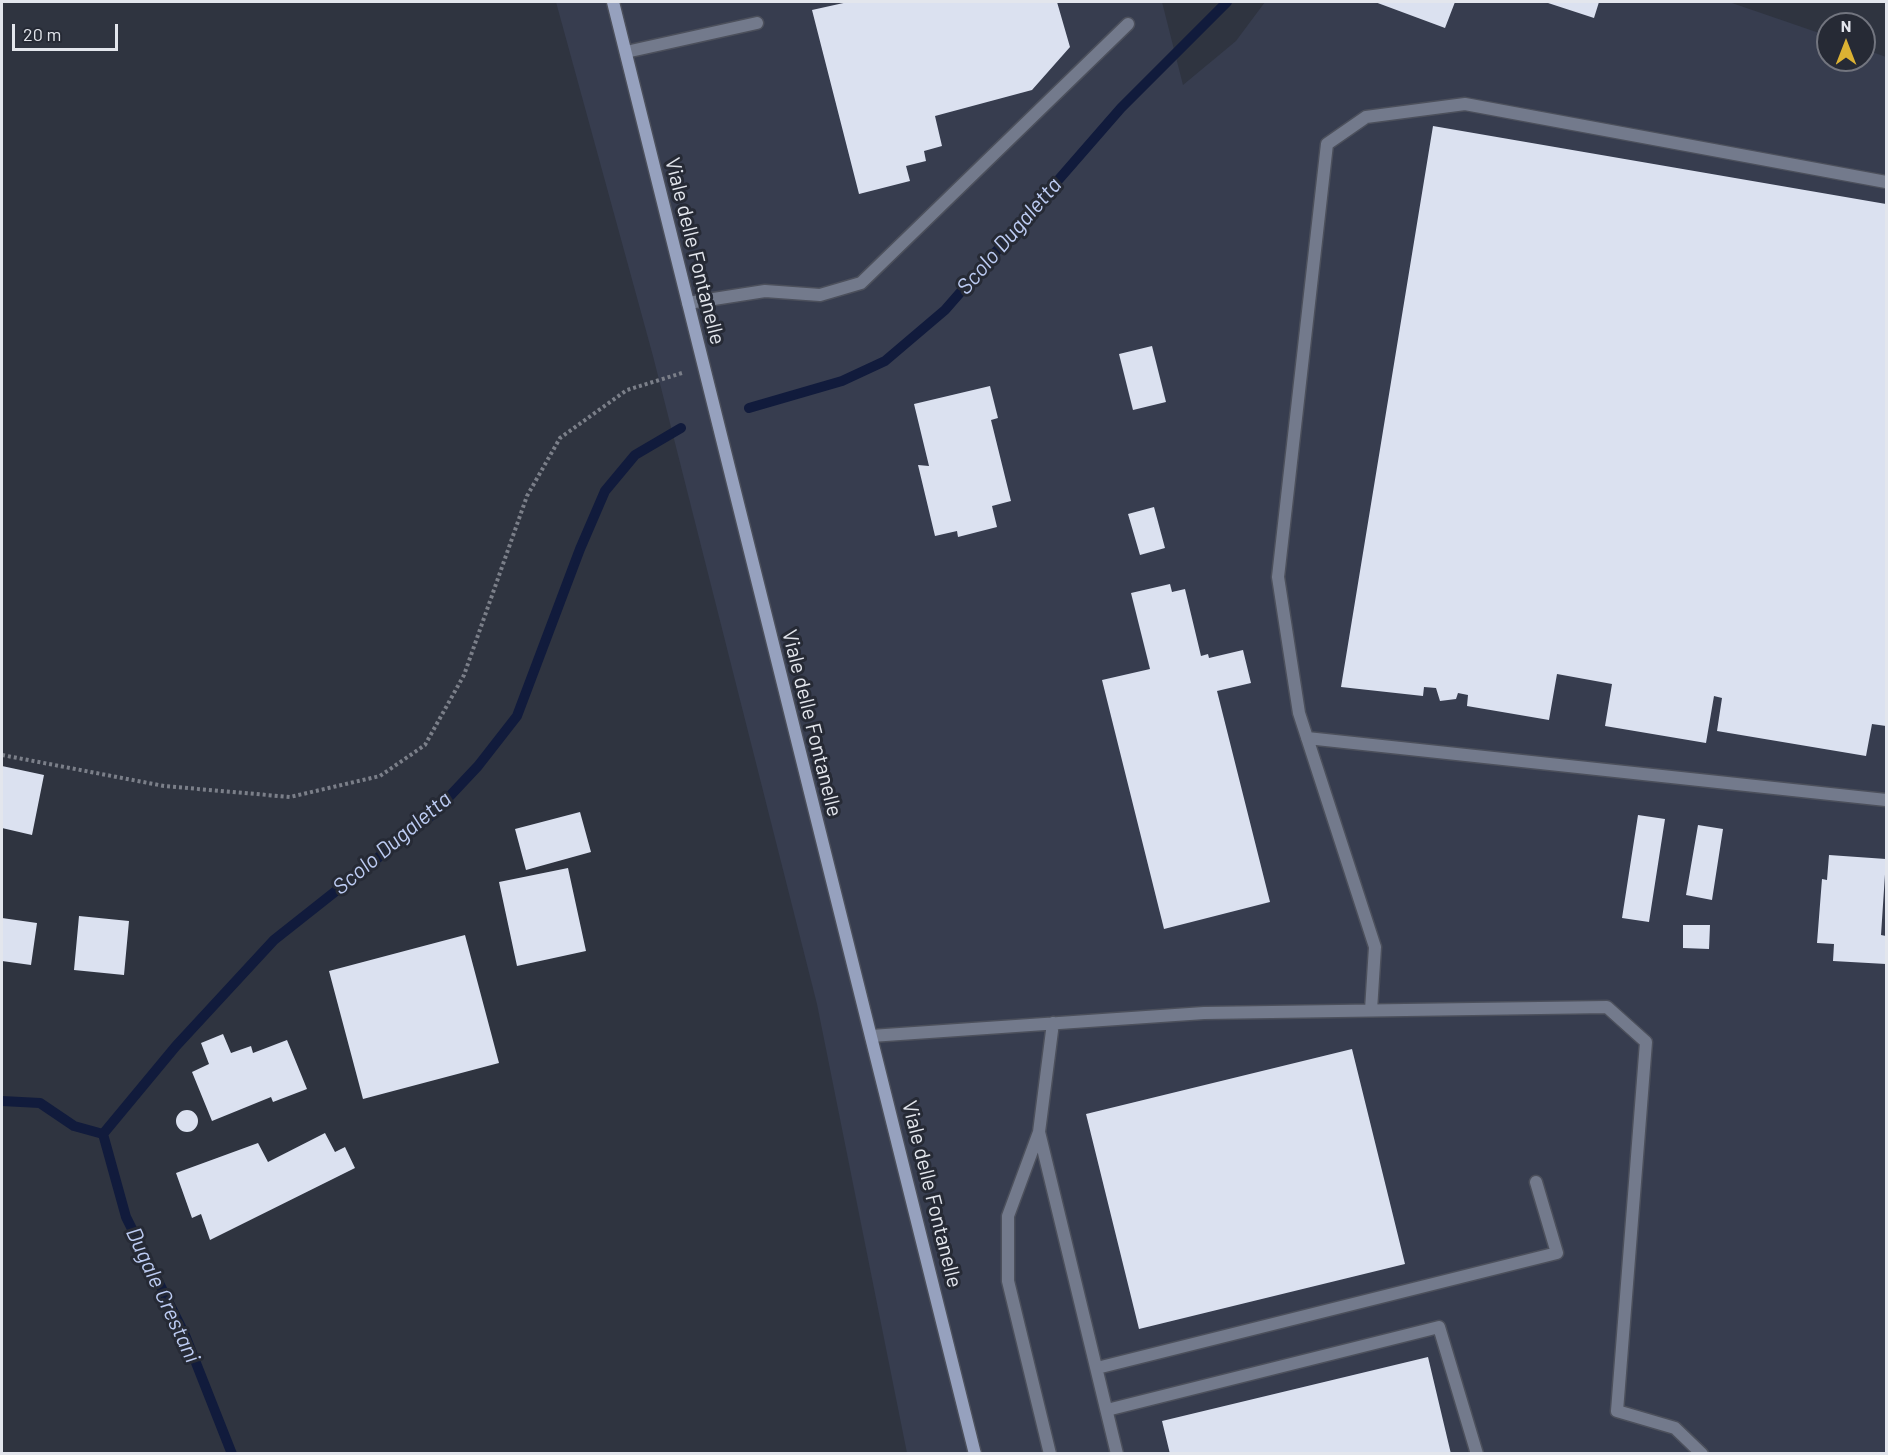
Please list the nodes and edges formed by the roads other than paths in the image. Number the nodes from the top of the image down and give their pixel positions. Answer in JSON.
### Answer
{"nodes":[{"id":1,"x":613,"y":2,"type":"edge"},
{"id":2,"x":757,"y":23,"type":"dead end"},
{"id":3,"x":1128,"y":24,"type":"dead end"},
{"id":4,"x":626,"y":52,"type":"junction"},
{"id":5,"x":1887,"y":182,"type":"edge"},
{"id":6,"x":688,"y":303,"type":"junction"},
{"id":7,"x":1307,"y":738,"type":"junction"},
{"id":8,"x":1887,"y":800,"type":"edge"},
{"id":9,"x":1371,"y":1010,"type":"junction"},
{"id":10,"x":1053,"y":1023,"type":"junction"},
{"id":11,"x":872,"y":1036,"type":"junction"},
{"id":12,"x":1039,"y":1132,"type":"junction"},
{"id":13,"x":1536,"y":1182,"type":"dead end"},
{"id":14,"x":1097,"y":1368,"type":"junction"},
{"id":15,"x":1107,"y":1410,"type":"junction"},
{"id":16,"x":975,"y":1454,"type":"edge"},
{"id":17,"x":1050,"y":1454,"type":"edge"},
{"id":18,"x":1118,"y":1454,"type":"edge"},
{"id":19,"x":1477,"y":1454,"type":"edge"},
{"id":20,"x":1702,"y":1454,"type":"edge"}],
"edges":[{"from":1,"to":4,"type":"main road","name":"Viale delle Fontanelle"},
{"from":2,"to":4,"type":"lane"},
{"from":3,"to":6,"type":"lane"},
{"from":4,"to":6,"type":"main road","name":"Viale delle Fontanelle"},
{"from":5,"to":7,"type":"lane"},
{"from":6,"to":11,"type":"main road","name":"Viale delle Fontanelle"},
{"from":7,"to":8,"type":"lane"},
{"from":7,"to":9,"type":"lane"},
{"from":9,"to":10,"type":"lane"},
{"from":9,"to":20,"type":"lane"},
{"from":10,"to":11,"type":"lane"},
{"from":10,"to":12,"type":"lane"},
{"from":11,"to":16,"type":"main road","name":"Viale delle Fontanelle"},
{"from":12,"to":14,"type":"lane"},
{"from":12,"to":17,"type":"lane"},
{"from":13,"to":14,"type":"lane"},
{"from":14,"to":15,"type":"lane"},
{"from":15,"to":18,"type":"lane"},
{"from":15,"to":19,"type":"lane"}]}
